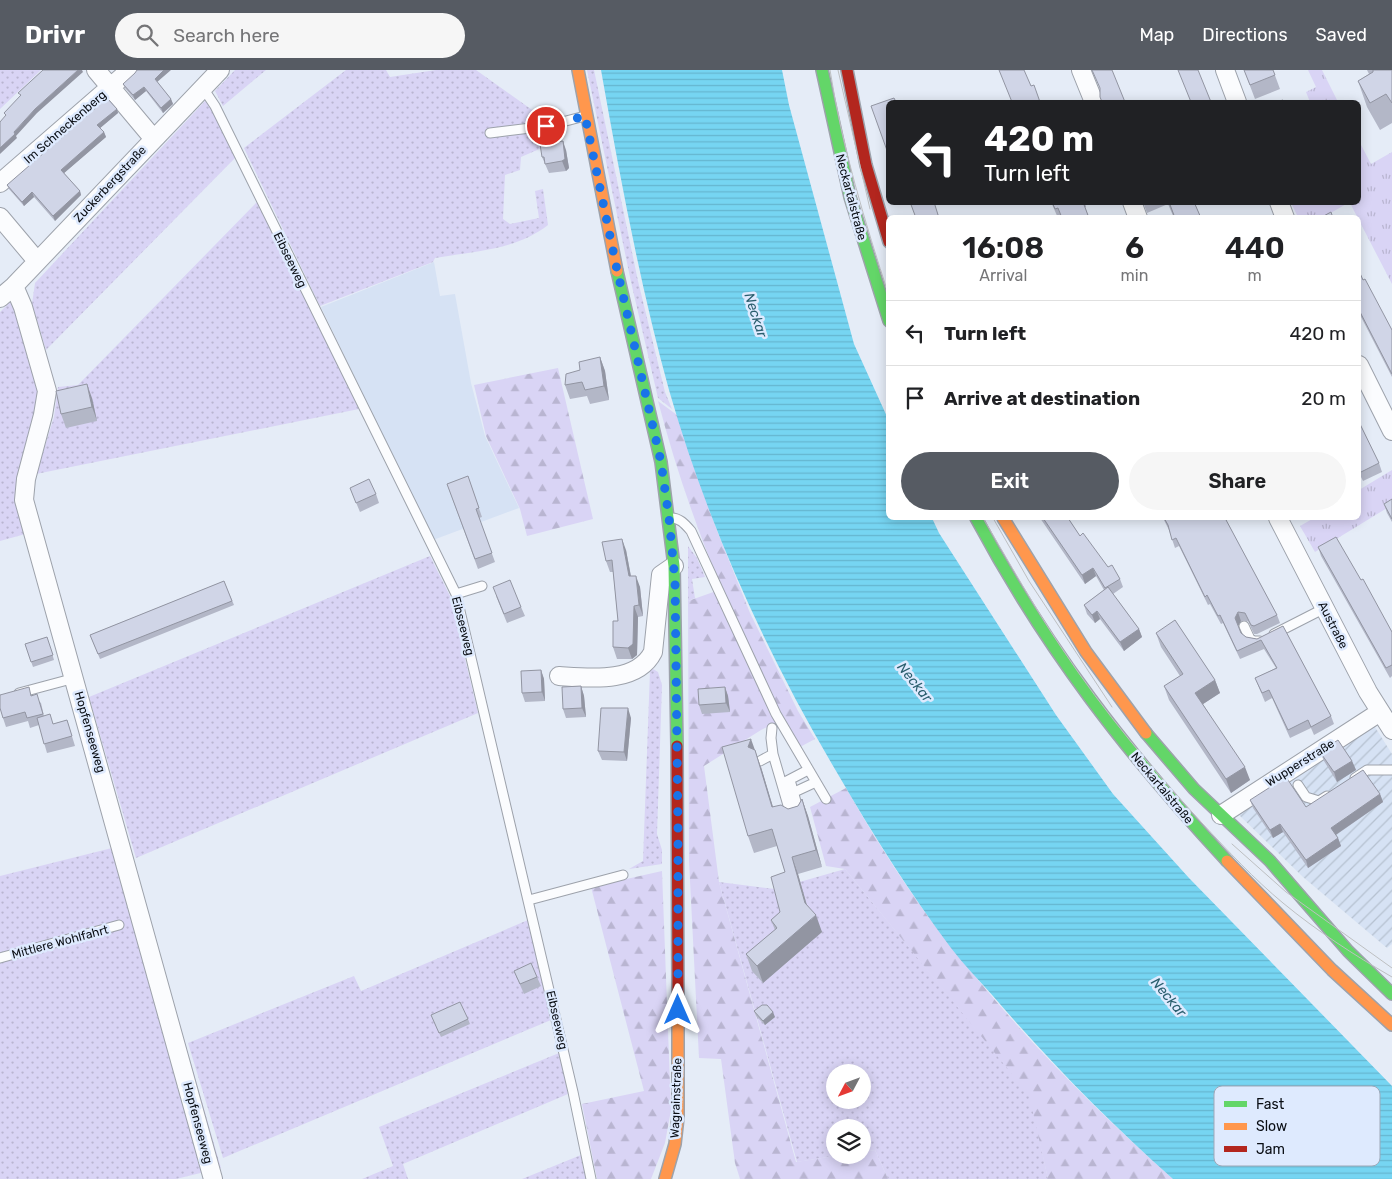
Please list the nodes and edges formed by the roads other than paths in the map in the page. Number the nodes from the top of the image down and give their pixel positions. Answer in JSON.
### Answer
{"nodes":[{"id":1,"x":96,"y":70,"type":"edge"},
{"id":2,"x":130,"y":70,"type":"edge"},
{"id":3,"x":220,"y":70,"type":"edge"},
{"id":4,"x":578,"y":70,"type":"edge"},
{"id":5,"x":822,"y":70,"type":"edge"},
{"id":6,"x":847,"y":70,"type":"edge"},
{"id":7,"x":1081,"y":70,"type":"edge"},
{"id":8,"x":1225,"y":70,"type":"edge"},
{"id":9,"x":110,"y":87,"type":"junction"},
{"id":10,"x":203,"y":88,"type":"junction"},
{"id":11,"x":1093,"y":100,"type":"edge"},
{"id":12,"x":1236,"y":100,"type":"edge"},
{"id":13,"x":585,"y":116,"type":"junction"},
{"id":14,"x":490,"y":133,"type":"dead end"},
{"id":15,"x":153,"y":138,"type":"junction"},
{"id":16,"x":0,"y":183,"type":"edge"},
{"id":17,"x":0,"y":217,"type":"edge"},
{"id":18,"x":886,"y":232,"type":"edge"},
{"id":19,"x":37,"y":261,"type":"junction"},
{"id":20,"x":14,"y":286,"type":"junction"},
{"id":21,"x":0,"y":298,"type":"edge"},
{"id":22,"x":886,"y":312,"type":"edge"},
{"id":23,"x":1361,"y":369,"type":"edge"},
{"id":24,"x":1392,"y":431,"type":"edge"},
{"id":25,"x":669,"y":518,"type":"junction"},
{"id":26,"x":977,"y":520,"type":"edge"},
{"id":27,"x":1004,"y":520,"type":"edge"},
{"id":28,"x":1279,"y":520,"type":"edge"},
{"id":29,"x":674,"y":566,"type":"junction"},
{"id":30,"x":482,"y":586,"type":"dead end"},
{"id":31,"x":456,"y":594,"type":"junction"},
{"id":32,"x":1325,"y":608,"type":"junction"},
{"id":33,"x":1244,"y":626,"type":"dead end"},
{"id":34,"x":559,"y":676,"type":"dead end"},
{"id":35,"x":74,"y":678,"type":"junction"},
{"id":36,"x":6,"y":697,"type":"edge"},
{"id":37,"x":1380,"y":712,"type":"junction"},
{"id":38,"x":772,"y":728,"type":"dead end"},
{"id":39,"x":1392,"y":730,"type":"edge"},
{"id":40,"x":773,"y":754,"type":"junction"},
{"id":41,"x":760,"y":761,"type":"edge"},
{"id":42,"x":808,"y":770,"type":"junction"},
{"id":43,"x":1392,"y":770,"type":"edge"},
{"id":44,"x":786,"y":782,"type":"junction"},
{"id":45,"x":816,"y":782,"type":"junction"},
{"id":46,"x":1298,"y":785,"type":"dead end"},
{"id":47,"x":789,"y":794,"type":"junction"},
{"id":48,"x":826,"y":799,"type":"dead end"},
{"id":49,"x":1221,"y":815,"type":"junction"},
{"id":50,"x":796,"y":819,"type":"edge"},
{"id":51,"x":623,"y":875,"type":"dead end"},
{"id":52,"x":529,"y":900,"type":"junction"},
{"id":53,"x":119,"y":925,"type":"dead end"},
{"id":54,"x":0,"y":958,"type":"edge"},
{"id":55,"x":1392,"y":994,"type":"edge"},
{"id":56,"x":1392,"y":1025,"type":"edge"},
{"id":57,"x":213,"y":1179,"type":"edge"},
{"id":58,"x":591,"y":1179,"type":"edge"},
{"id":59,"x":665,"y":1179,"type":"edge"}],
"edges":[{"from":1,"to":9,"type":"street"},
{"from":2,"to":9,"type":"street","name":"Im Schneckenberg"},
{"from":3,"to":10,"type":"street","name":"Zuckerbergstraße"},
{"from":4,"to":13,"type":"main road","name":"Wagrainstraße"},
{"from":5,"to":22,"type":"main road","name":"Neckartalstraße"},
{"from":6,"to":18,"type":"main road","name":"Neckartalstraße"},
{"from":7,"to":11,"type":"street"},
{"from":8,"to":12,"type":"street"},
{"from":9,"to":15,"type":"street"},
{"from":9,"to":16,"type":"street","name":"Im Schneckenberg"},
{"from":10,"to":15,"type":"street","name":"Zuckerbergstraße"},
{"from":10,"to":31,"type":"lane","name":"Eibseeweg"},
{"from":13,"to":14,"type":"lane"},
{"from":13,"to":25,"type":"main road","name":"Wagrainstraße"},
{"from":15,"to":19,"type":"street","name":"Zuckerbergstraße"},
{"from":17,"to":19,"type":"street"},
{"from":19,"to":20,"type":"street","name":"Zuckerbergstraße"},
{"from":20,"to":21,"type":"street","name":"Zuckerbergstraße"},
{"from":20,"to":35,"type":"street","name":"Hopfenseeweg"},
{"from":23,"to":24,"type":"street"},
{"from":25,"to":29,"type":"main road","name":"Wagrainstraße"},
{"from":25,"to":42,"type":"lane"},
{"from":26,"to":56,"type":"main road","name":"Neckartalstraße"},
{"from":27,"to":49,"type":"main road","name":"Neckartalstraße"},
{"from":28,"to":32,"type":"street","name":"Austraße"},
{"from":29,"to":34,"type":"street"},
{"from":29,"to":59,"type":"main road","name":"Wagrainstraße"},
{"from":30,"to":31,"type":"lane"},
{"from":31,"to":52,"type":"lane","name":"Eibseeweg"},
{"from":32,"to":33,"type":"lane"},
{"from":32,"to":37,"type":"street","name":"Austraße"},
{"from":35,"to":36,"type":"lane"},
{"from":35,"to":57,"type":"street","name":"Hopfenseeweg"},
{"from":37,"to":39,"type":"street","name":"Austraße"},
{"from":37,"to":49,"type":"street","name":"Wupperstraße"},
{"from":38,"to":40,"type":"lane"},
{"from":40,"to":41,"type":"lane"},
{"from":40,"to":44,"type":"lane"},
{"from":42,"to":44,"type":"lane"},
{"from":42,"to":45,"type":"lane"},
{"from":43,"to":46,"type":"lane"},
{"from":44,"to":47,"type":"lane"},
{"from":45,"to":47,"type":"lane"},
{"from":45,"to":48,"type":"lane"},
{"from":47,"to":50,"type":"lane"},
{"from":49,"to":55,"type":"main road","name":"Neckartalstraße"},
{"from":51,"to":52,"type":"lane"},
{"from":52,"to":58,"type":"lane","name":"Eibseeweg"},
{"from":53,"to":54,"type":"lane","name":"Mittlere Wohlfahrt"}]}
